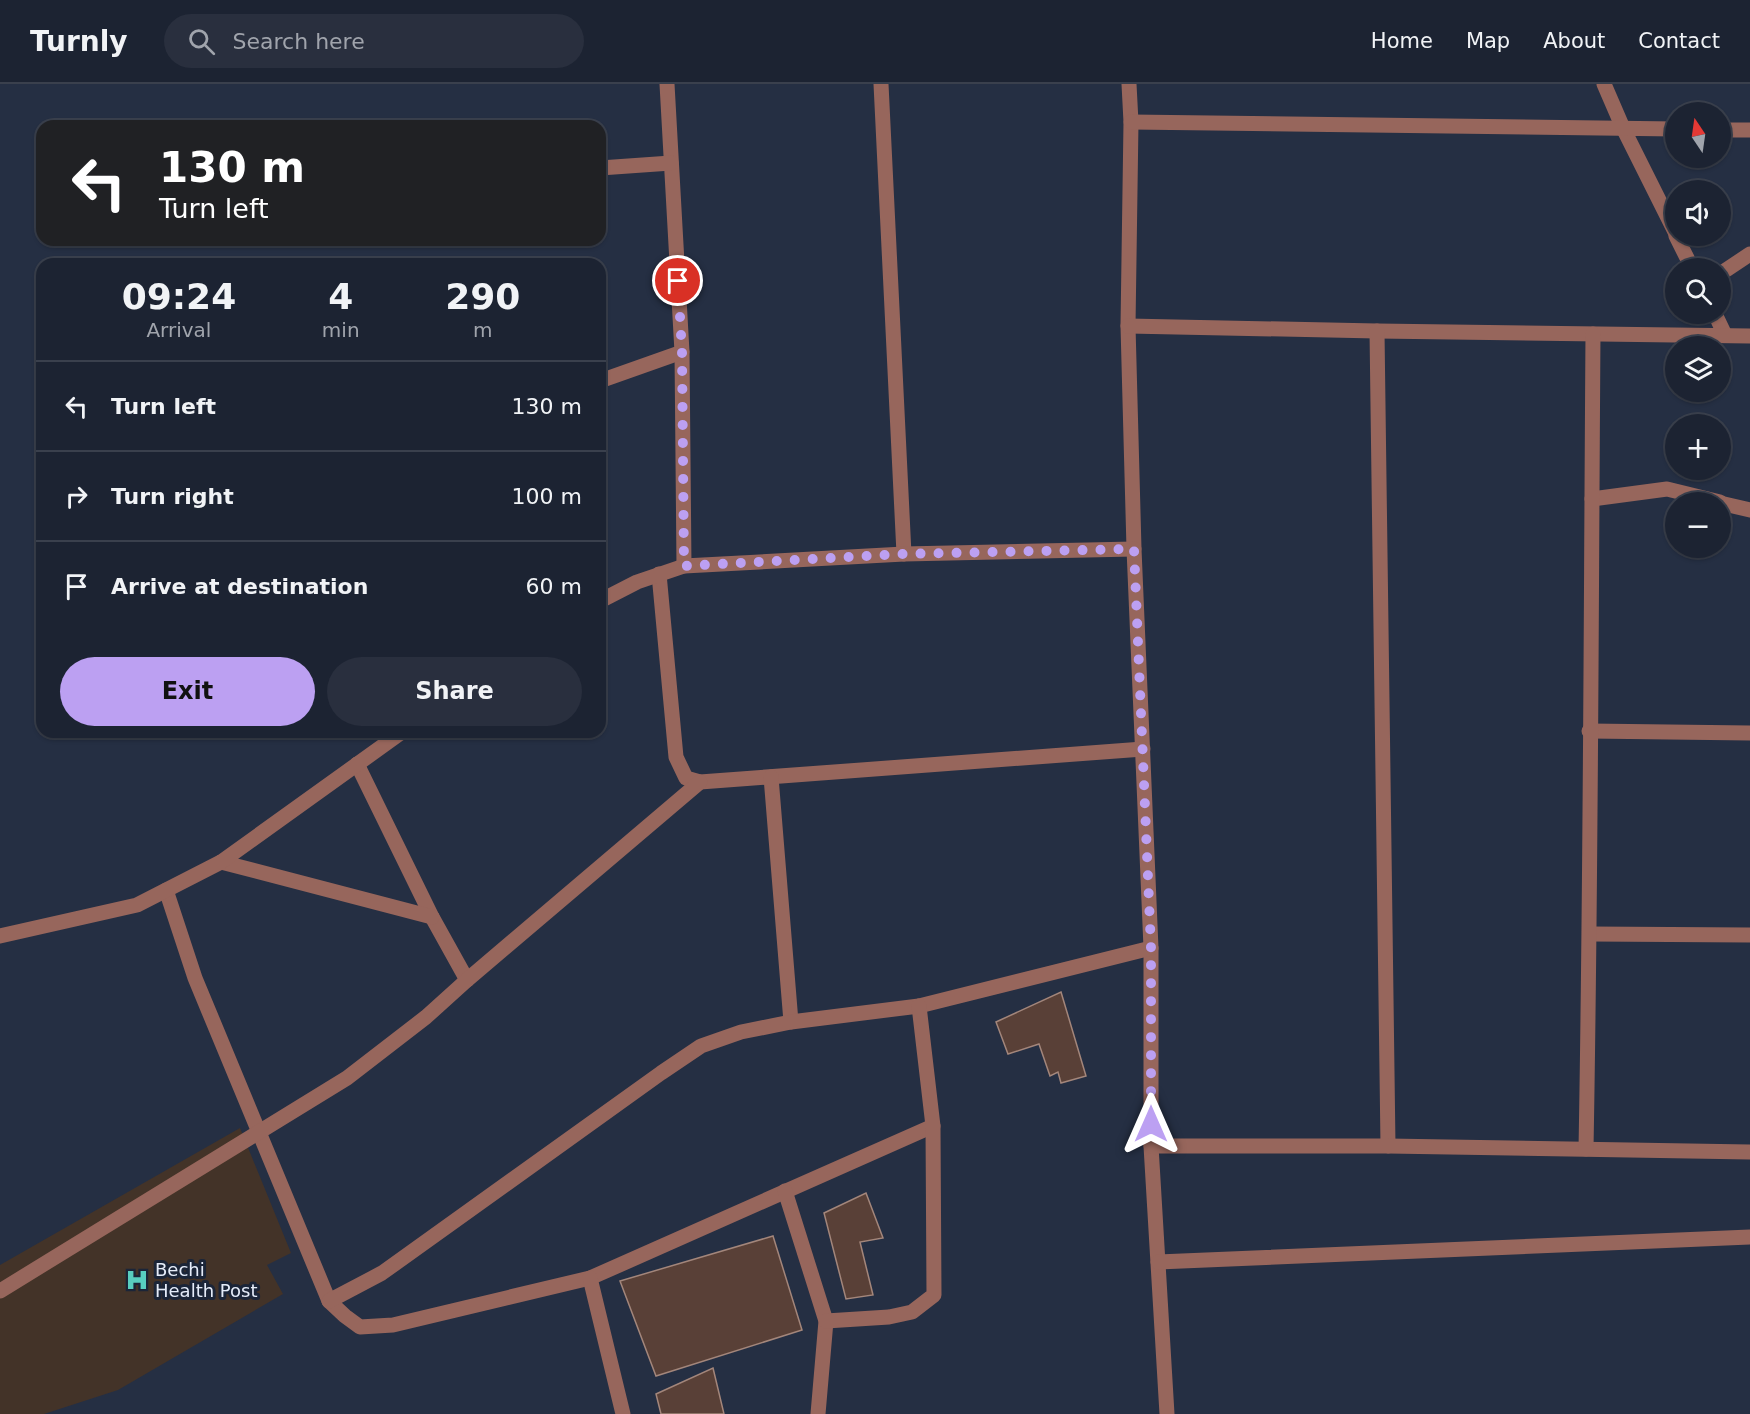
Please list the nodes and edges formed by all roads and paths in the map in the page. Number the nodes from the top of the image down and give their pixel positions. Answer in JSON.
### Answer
{"nodes":[{"id":1,"x":667,"y":84,"type":"edge"},
{"id":2,"x":881,"y":84,"type":"edge"},
{"id":3,"x":1129,"y":84,"type":"edge"},
{"id":4,"x":1604,"y":84,"type":"edge"},
{"id":5,"x":1131,"y":122,"type":"junction"},
{"id":6,"x":1623,"y":128,"type":"junction"},
{"id":7,"x":1665,"y":129,"type":"edge"},
{"id":8,"x":1731,"y":130,"type":"edge"},
{"id":9,"x":1750,"y":130,"type":"edge"},
{"id":10,"x":671,"y":164,"type":"junction"},
{"id":11,"x":606,"y":168,"type":"edge"},
{"id":12,"x":1665,"y":213,"type":"edge"},
{"id":13,"x":1750,"y":254,"type":"edge"},
{"id":14,"x":1731,"y":267,"type":"edge"},
{"id":15,"x":1720,"y":324,"type":"edge"},
{"id":16,"x":1128,"y":326,"type":"junction"},
{"id":17,"x":1377,"y":331,"type":"junction"},
{"id":18,"x":1593,"y":334,"type":"junction"},
{"id":19,"x":1725,"y":335,"type":"junction"},
{"id":20,"x":1750,"y":336,"type":"edge"},
{"id":21,"x":682,"y":352,"type":"junction"},
{"id":22,"x":606,"y":379,"type":"edge"},
{"id":23,"x":1678,"y":492,"type":"edge"},
{"id":24,"x":1592,"y":499,"type":"junction"},
{"id":25,"x":1731,"y":506,"type":"edge"},
{"id":26,"x":1750,"y":510,"type":"edge"},
{"id":27,"x":1134,"y":549,"type":"junction"},
{"id":28,"x":903,"y":554,"type":"junction"},
{"id":29,"x":684,"y":566,"type":"junction"},
{"id":30,"x":659,"y":574,"type":"junction"},
{"id":31,"x":606,"y":598,"type":"edge"},
{"id":32,"x":1589,"y":731,"type":"junction"},
{"id":33,"x":1750,"y":733,"type":"edge"},
{"id":34,"x":394,"y":738,"type":"edge"},
{"id":35,"x":1143,"y":749,"type":"junction"},
{"id":36,"x":357,"y":764,"type":"junction"},
{"id":37,"x":771,"y":777,"type":"junction"},
{"id":38,"x":700,"y":782,"type":"junction"},
{"id":39,"x":221,"y":862,"type":"junction"},
{"id":40,"x":166,"y":890,"type":"junction"},
{"id":41,"x":432,"y":917,"type":"junction"},
{"id":42,"x":1590,"y":934,"type":"junction"},
{"id":43,"x":1750,"y":935,"type":"edge"},
{"id":44,"x":0,"y":936,"type":"edge"},
{"id":45,"x":1151,"y":948,"type":"junction"},
{"id":46,"x":467,"y":980,"type":"junction"},
{"id":47,"x":919,"y":1006,"type":"junction"},
{"id":48,"x":791,"y":1022,"type":"junction"},
{"id":49,"x":933,"y":1126,"type":"junction"},
{"id":50,"x":258,"y":1133,"type":"junction"},
{"id":51,"x":1151,"y":1146,"type":"junction"},
{"id":52,"x":1388,"y":1146,"type":"junction"},
{"id":53,"x":1586,"y":1149,"type":"junction"},
{"id":54,"x":1750,"y":1152,"type":"edge"},
{"id":55,"x":785,"y":1191,"type":"junction"},
{"id":56,"x":1750,"y":1237,"type":"edge"},
{"id":57,"x":1158,"y":1262,"type":"junction"},
{"id":58,"x":590,"y":1278,"type":"junction"},
{"id":59,"x":0,"y":1291,"type":"edge"},
{"id":60,"x":329,"y":1301,"type":"junction"},
{"id":61,"x":826,"y":1321,"type":"junction"},
{"id":62,"x":623,"y":1414,"type":"edge"},
{"id":63,"x":818,"y":1414,"type":"edge"},
{"id":64,"x":1167,"y":1414,"type":"edge"}],
"edges":[{"from":1,"to":10,"type":"street"},
{"from":2,"to":28,"type":"street"},
{"from":3,"to":5,"type":"street"},
{"from":4,"to":6,"type":"street"},
{"from":5,"to":6,"type":"street"},
{"from":5,"to":16,"type":"street"},
{"from":6,"to":7,"type":"street"},
{"from":6,"to":12,"type":"street"},
{"from":8,"to":9,"type":"street"},
{"from":10,"to":11,"type":"street"},
{"from":10,"to":21,"type":"street"},
{"from":13,"to":14,"type":"street"},
{"from":15,"to":19,"type":"street"},
{"from":16,"to":17,"type":"street"},
{"from":16,"to":27,"type":"street"},
{"from":17,"to":18,"type":"street"},
{"from":17,"to":52,"type":"street"},
{"from":18,"to":19,"type":"street"},
{"from":18,"to":24,"type":"street"},
{"from":19,"to":20,"type":"street"},
{"from":21,"to":22,"type":"street"},
{"from":21,"to":29,"type":"street"},
{"from":23,"to":24,"type":"street"},
{"from":24,"to":32,"type":"street"},
{"from":25,"to":26,"type":"street"},
{"from":27,"to":28,"type":"street"},
{"from":27,"to":35,"type":"street"},
{"from":28,"to":29,"type":"street"},
{"from":29,"to":30,"type":"street"},
{"from":30,"to":31,"type":"street"},
{"from":30,"to":38,"type":"street"},
{"from":32,"to":33,"type":"street"},
{"from":32,"to":42,"type":"street"},
{"from":34,"to":36,"type":"street"},
{"from":35,"to":37,"type":"street"},
{"from":35,"to":45,"type":"street"},
{"from":36,"to":39,"type":"street"},
{"from":36,"to":41,"type":"street"},
{"from":37,"to":38,"type":"street"},
{"from":37,"to":48,"type":"street"},
{"from":38,"to":46,"type":"street"},
{"from":39,"to":40,"type":"street"},
{"from":39,"to":41,"type":"street"},
{"from":40,"to":44,"type":"street"},
{"from":40,"to":50,"type":"street"},
{"from":41,"to":46,"type":"street"},
{"from":42,"to":43,"type":"street"},
{"from":42,"to":53,"type":"street"},
{"from":45,"to":47,"type":"street"},
{"from":45,"to":51,"type":"street"},
{"from":46,"to":50,"type":"street"},
{"from":47,"to":48,"type":"street"},
{"from":47,"to":49,"type":"street"},
{"from":48,"to":60,"type":"street"},
{"from":49,"to":55,"type":"street"},
{"from":49,"to":61,"type":"street"},
{"from":50,"to":59,"type":"street"},
{"from":50,"to":60,"type":"street"},
{"from":51,"to":52,"type":"street"},
{"from":51,"to":57,"type":"street"},
{"from":52,"to":53,"type":"street"},
{"from":53,"to":54,"type":"street"},
{"from":55,"to":58,"type":"street"},
{"from":55,"to":61,"type":"street"},
{"from":56,"to":57,"type":"street"},
{"from":57,"to":64,"type":"street"},
{"from":58,"to":60,"type":"street"},
{"from":58,"to":62,"type":"street"},
{"from":61,"to":63,"type":"street"}]}
